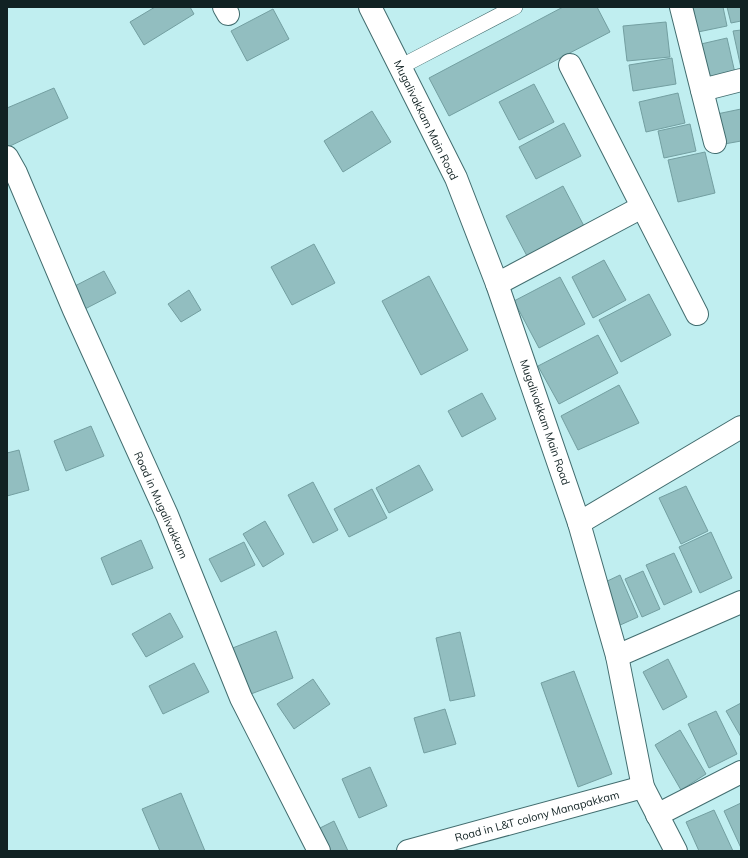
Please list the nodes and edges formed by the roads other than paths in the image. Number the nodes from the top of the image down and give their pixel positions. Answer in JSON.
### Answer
{"nodes":[{"id":1,"x":370,"y":7,"type":"edge"},
{"id":2,"x":515,"y":7,"type":"edge"},
{"id":3,"x":681,"y":7,"type":"edge"},
{"id":4,"x":570,"y":65,"type":"dead end"},
{"id":5,"x":400,"y":67,"type":"junction"},
{"id":6,"x":741,"y":80,"type":"edge"},
{"id":7,"x":702,"y":90,"type":"junction"},
{"id":8,"x":715,"y":142,"type":"dead end"},
{"id":9,"x":7,"y":156,"type":"edge"},
{"id":10,"x":642,"y":207,"type":"junction"},
{"id":11,"x":497,"y":284,"type":"junction"},
{"id":12,"x":697,"y":314,"type":"dead end"},
{"id":13,"x":741,"y":427,"type":"edge"},
{"id":14,"x":579,"y":523,"type":"junction"},
{"id":15,"x":741,"y":602,"type":"edge"},
{"id":16,"x":617,"y":656,"type":"junction"},
{"id":17,"x":741,"y":772,"type":"edge"},
{"id":18,"x":643,"y":787,"type":"junction"},
{"id":19,"x":657,"y":815,"type":"junction"},
{"id":20,"x":319,"y":851,"type":"edge"},
{"id":21,"x":408,"y":851,"type":"edge"},
{"id":22,"x":676,"y":851,"type":"edge"}],
"edges":[{"from":1,"to":5,"type":"street","name":"Mugalivakkam Main Road"},
{"from":2,"to":5,"type":"lane"},
{"from":3,"to":7,"type":"street"},
{"from":4,"to":10,"type":"street"},
{"from":5,"to":11,"type":"street","name":"Mugalivakkam Main Road"},
{"from":6,"to":7,"type":"street"},
{"from":7,"to":8,"type":"street"},
{"from":9,"to":20,"type":"street","name":"Road in Mugalivakkam"},
{"from":10,"to":11,"type":"street"},
{"from":10,"to":12,"type":"street"},
{"from":11,"to":14,"type":"street","name":"Mugalivakkam Main Road"},
{"from":13,"to":14,"type":"street"},
{"from":14,"to":16,"type":"street","name":"Mugalivakkam Main Road"},
{"from":15,"to":16,"type":"street"},
{"from":16,"to":18,"type":"street","name":"Mugalivakkam Main Road"},
{"from":17,"to":19,"type":"street"},
{"from":18,"to":19,"type":"street","name":"Mugalivakkam Main Road"},
{"from":18,"to":21,"type":"street","name":"Road in L&T colony Manapakkam"},
{"from":19,"to":22,"type":"street","name":"Mugalivakkam Main Road"}]}
